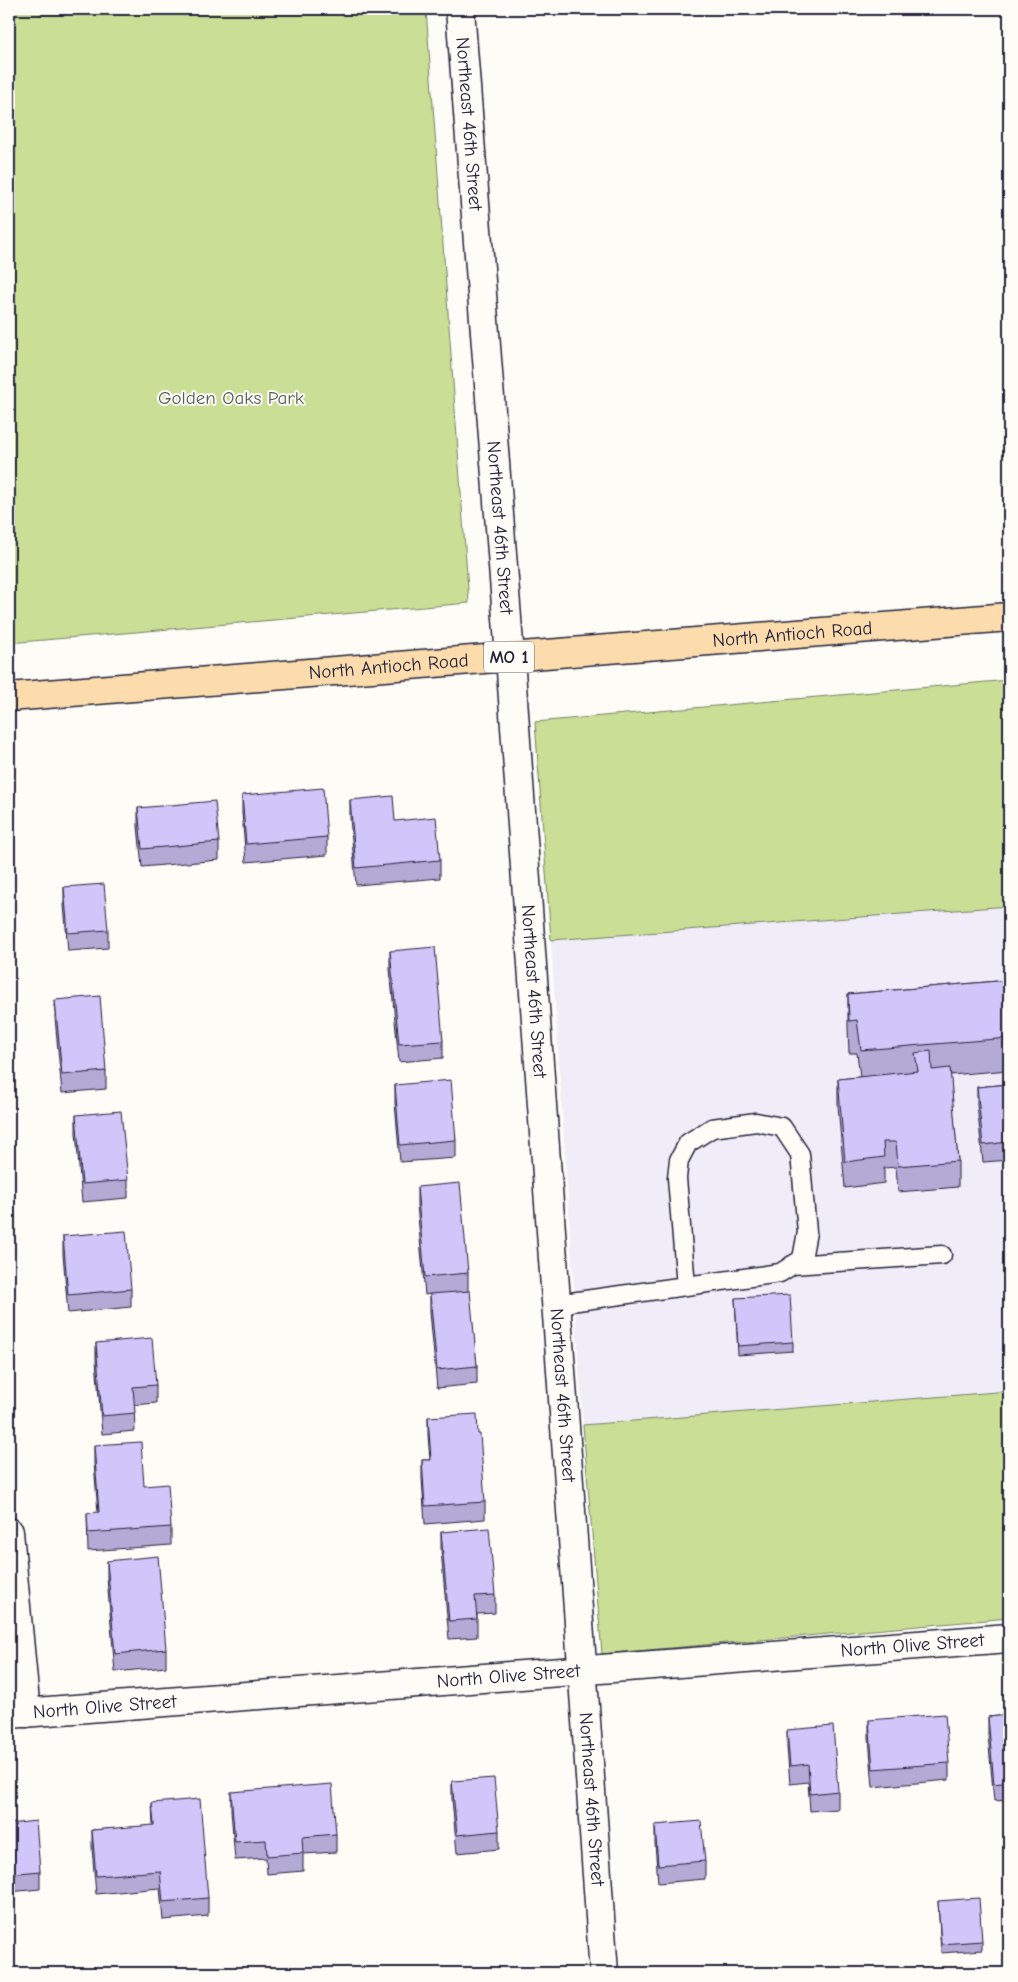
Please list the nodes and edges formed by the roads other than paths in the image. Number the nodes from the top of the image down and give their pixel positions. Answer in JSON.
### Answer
{"nodes":[{"id":1,"x":460,"y":9,"type":"edge"},
{"id":2,"x":1009,"y":617,"type":"edge"},
{"id":3,"x":510,"y":657,"type":"junction"},
{"id":4,"x":9,"y":697,"type":"edge"},
{"id":5,"x":942,"y":1255,"type":"dead end"},
{"id":6,"x":792,"y":1265,"type":"junction"},
{"id":7,"x":686,"y":1286,"type":"junction"},
{"id":8,"x":556,"y":1304,"type":"junction"},
{"id":9,"x":9,"y":1532,"type":"edge"},
{"id":10,"x":1009,"y":1638,"type":"edge"},
{"id":11,"x":582,"y":1669,"type":"junction"},
{"id":12,"x":17,"y":1713,"type":"edge"},
{"id":13,"x":604,"y":1973,"type":"edge"}],
"edges":[{"from":1,"to":3,"type":"street","name":"Northeast 46th Street"},
{"from":2,"to":3,"type":"main road","name":"North Antioch Road","number":"MO 1"},
{"from":3,"to":4,"type":"main road","name":"North Antioch Road","number":"MO 1"},
{"from":3,"to":8,"type":"street","name":"Northeast 46th Street"},
{"from":5,"to":6,"type":"lane"},
{"from":6,"to":7,"type":"lane"},
{"from":6,"to":7,"type":"lane"},
{"from":7,"to":8,"type":"lane"},
{"from":8,"to":11,"type":"street","name":"Northeast 46th Street"},
{"from":9,"to":12,"type":"street"},
{"from":10,"to":11,"type":"street","name":"North Olive Street"},
{"from":11,"to":12,"type":"street","name":"North Olive Street"},
{"from":11,"to":13,"type":"street","name":"Northeast 46th Street"}]}
